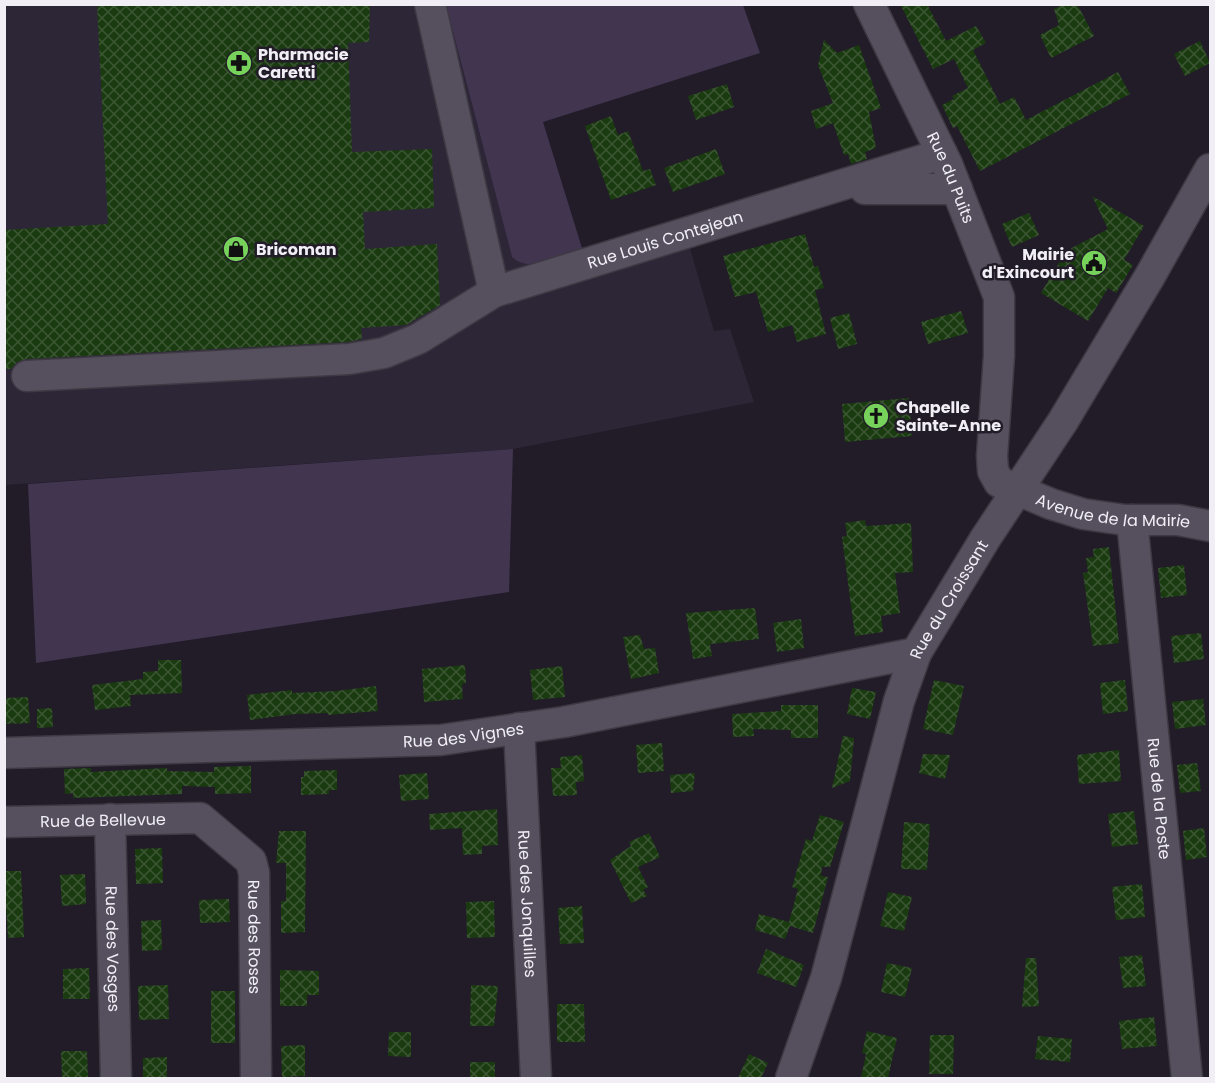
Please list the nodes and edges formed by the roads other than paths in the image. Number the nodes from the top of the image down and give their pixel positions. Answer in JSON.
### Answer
{"nodes":[{"id":1,"x":430,"y":4,"type":"edge"},
{"id":2,"x":869,"y":4,"type":"edge"},
{"id":3,"x":942,"y":154,"type":"junction"},
{"id":4,"x":1210,"y":169,"type":"edge"},
{"id":5,"x":835,"y":189,"type":"junction"},
{"id":6,"x":957,"y":189,"type":"junction"},
{"id":7,"x":494,"y":292,"type":"junction"},
{"id":8,"x":27,"y":376,"type":"dead end"},
{"id":9,"x":1018,"y":491,"type":"junction"},
{"id":10,"x":1132,"y":520,"type":"junction"},
{"id":11,"x":1210,"y":526,"type":"edge"},
{"id":12,"x":916,"y":653,"type":"junction"},
{"id":13,"x":519,"y":728,"type":"junction"},
{"id":14,"x":4,"y":753,"type":"edge"},
{"id":15,"x":201,"y":818,"type":"joint"},
{"id":16,"x":110,"y":819,"type":"junction"},
{"id":17,"x":4,"y":822,"type":"edge"},
{"id":18,"x":116,"y":1078,"type":"edge"},
{"id":19,"x":256,"y":1078,"type":"edge"},
{"id":20,"x":536,"y":1078,"type":"edge"},
{"id":21,"x":791,"y":1078,"type":"edge"},
{"id":22,"x":1186,"y":1078,"type":"edge"}],
"edges":[{"from":1,"to":7,"type":"street"},
{"from":2,"to":3,"type":"street","name":"Rue du Puits"},
{"from":3,"to":5,"type":"street","name":"Rue Louis Contejean"},
{"from":3,"to":6,"type":"street","name":"Rue du Puits"},
{"from":4,"to":9,"type":"street","name":"Rue du Croissant"},
{"from":5,"to":6,"type":"street","name":"Rue Louis Contejean"},
{"from":5,"to":7,"type":"street","name":"Rue Louis Contejean"},
{"from":6,"to":9,"type":"street","name":"Rue du Puits"},
{"from":7,"to":8,"type":"street","name":"Rue Louis Contejean"},
{"from":9,"to":10,"type":"street","name":"Avenue de la Mairie"},
{"from":9,"to":12,"type":"street","name":"Rue du Croissant"},
{"from":10,"to":11,"type":"street","name":"Avenue de la Mairie"},
{"from":10,"to":22,"type":"street","name":"Rue de la Poste"},
{"from":12,"to":13,"type":"street","name":"Rue des Vignes"},
{"from":12,"to":21,"type":"street","name":"Rue du Croissant"},
{"from":13,"to":14,"type":"street","name":"Rue des Vignes"},
{"from":13,"to":20,"type":"street","name":"Rue des Jonquilles"},
{"from":15,"to":16,"type":"street","name":"Rue de Bellevue"},
{"from":15,"to":19,"type":"street","name":"Rue des Roses"},
{"from":16,"to":17,"type":"street","name":"Rue de Bellevue"},
{"from":16,"to":18,"type":"street","name":"Rue des Vosges"}]}
